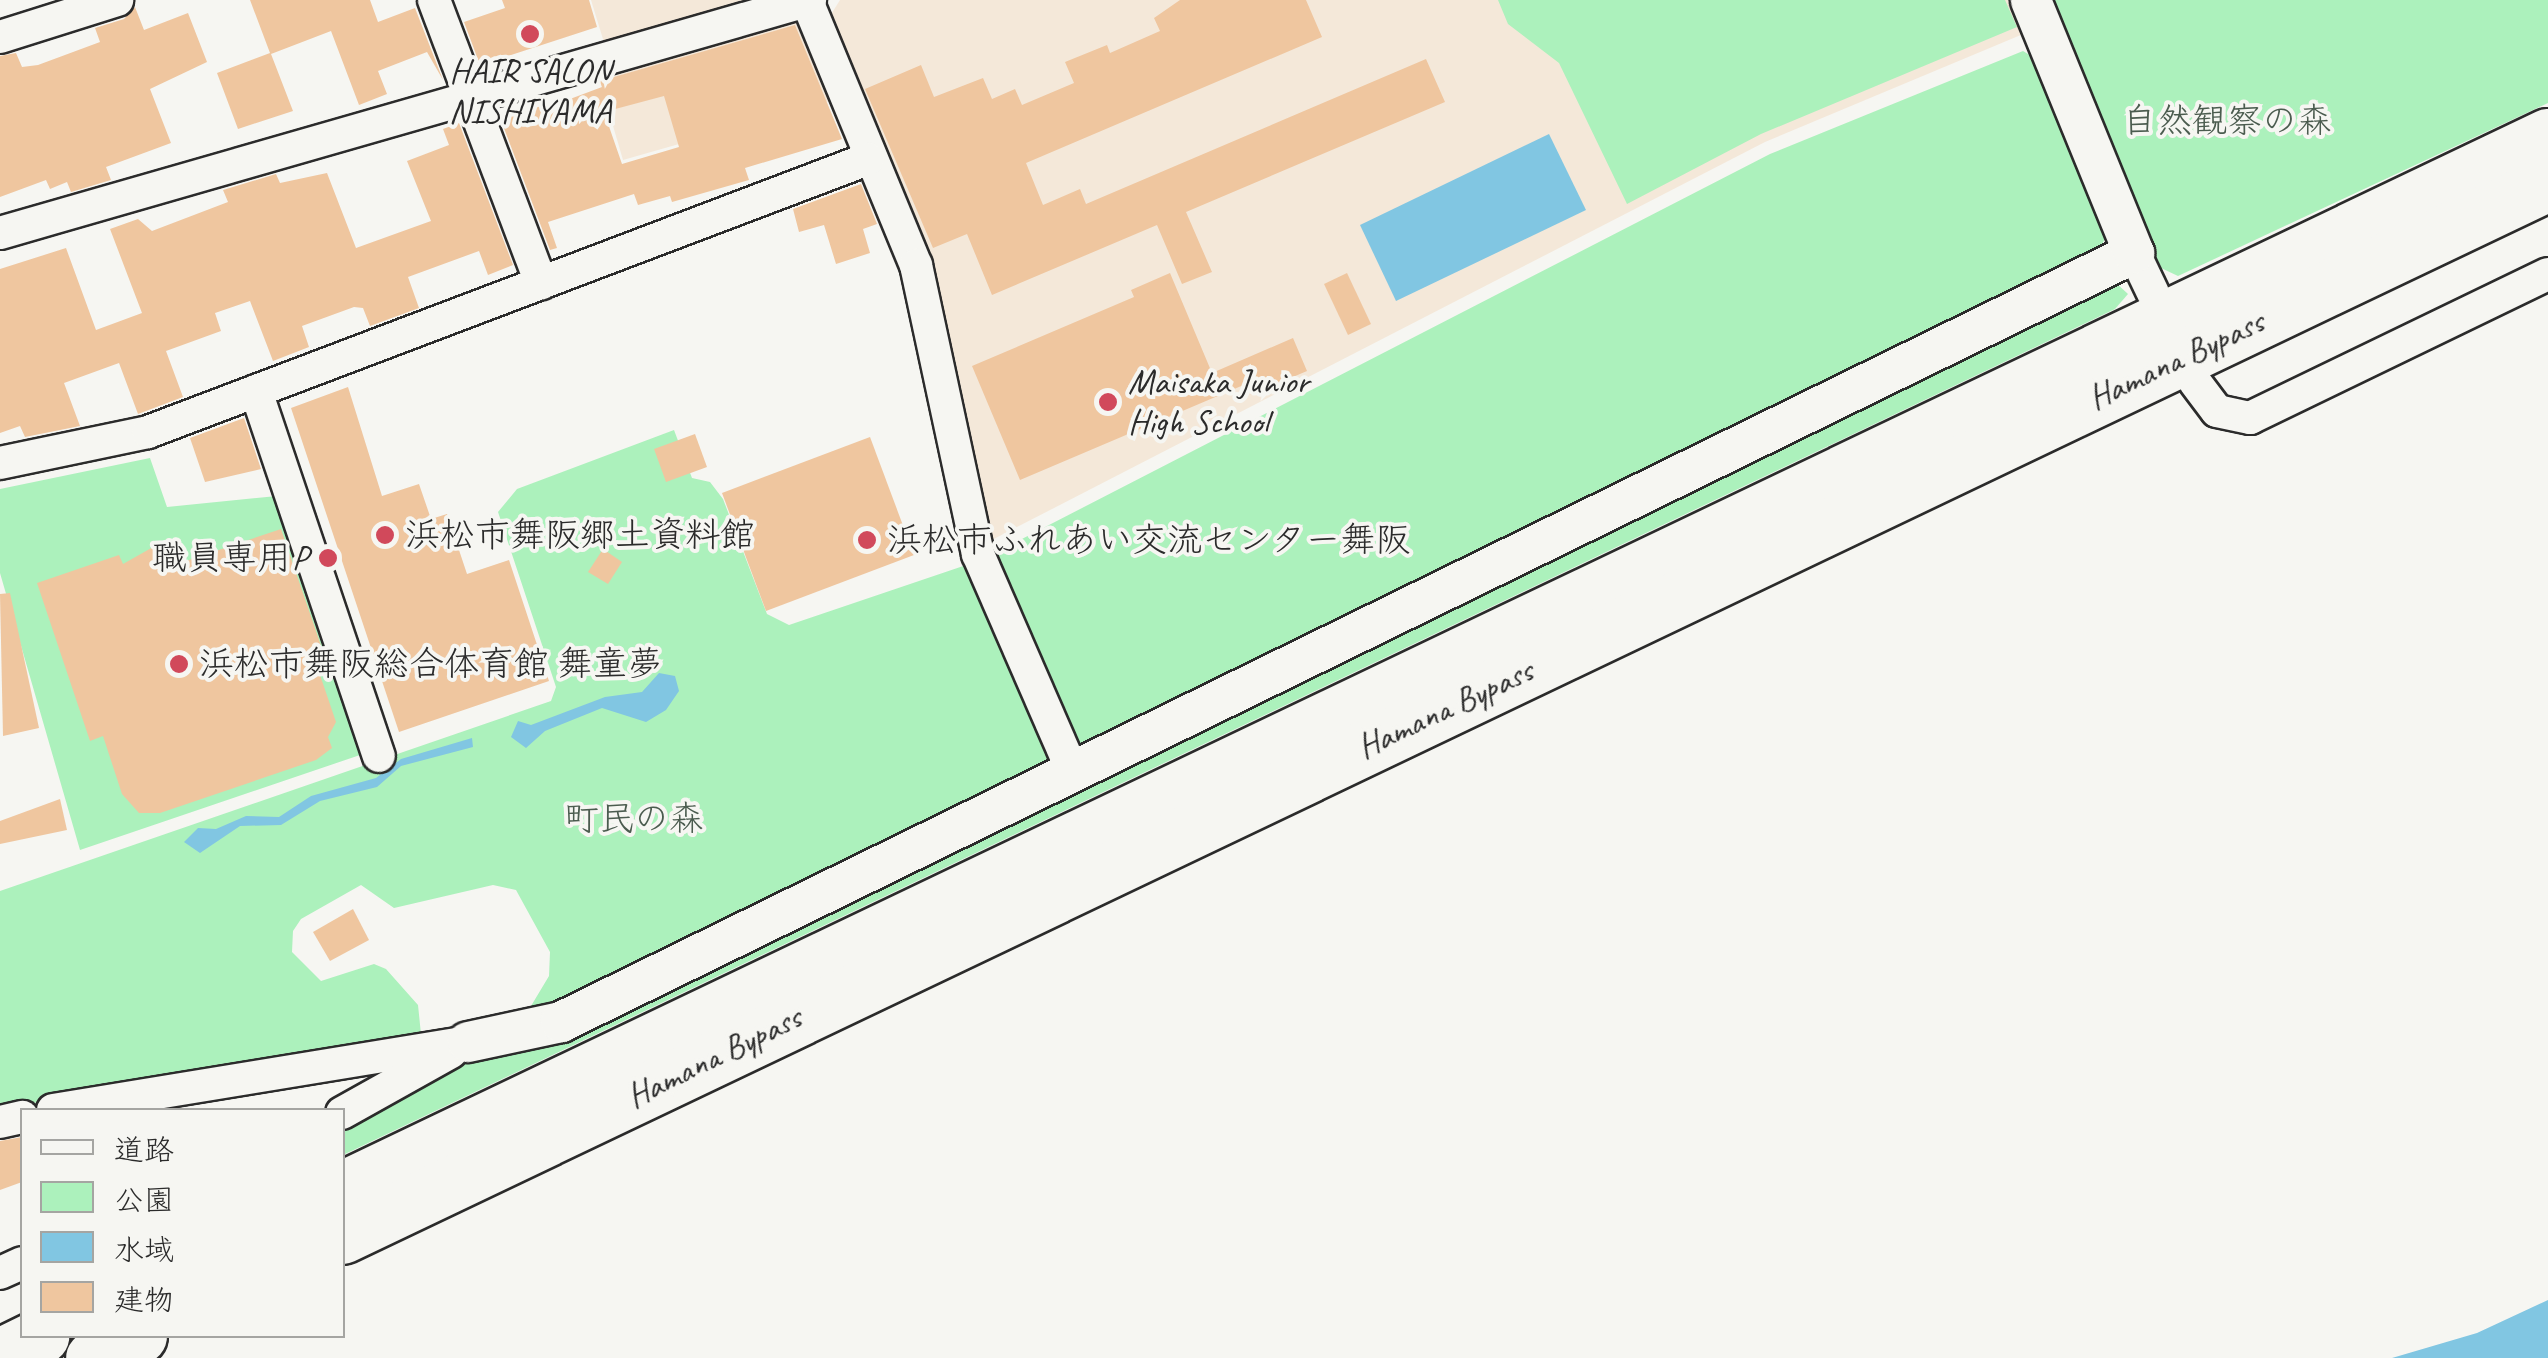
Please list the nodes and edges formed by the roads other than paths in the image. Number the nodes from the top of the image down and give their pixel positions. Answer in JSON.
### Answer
{"nodes":[{"id":1,"x":117,"y":0,"type":"edge"},
{"id":2,"x":434,"y":0,"type":"edge"},
{"id":3,"x":808,"y":0,"type":"edge"},
{"id":4,"x":2031,"y":0,"type":"edge"},
{"id":5,"x":0,"y":37,"type":"edge"},
{"id":6,"x":471,"y":98,"type":"junction"},
{"id":7,"x":2548,"y":136,"type":"edge"},
{"id":8,"x":868,"y":159,"type":"junction"},
{"id":9,"x":2548,"y":183,"type":"edge"},
{"id":10,"x":0,"y":233,"type":"edge"},
{"id":11,"x":2134,"y":253,"type":"junction"},
{"id":12,"x":2548,"y":274,"type":"edge"},
{"id":13,"x":541,"y":283,"type":"junction"},
{"id":14,"x":2153,"y":293,"type":"dead end"},
{"id":15,"x":2195,"y":382,"type":"dead end"},
{"id":16,"x":256,"y":391,"type":"junction"},
{"id":17,"x":0,"y":463,"type":"edge"},
{"id":18,"x":379,"y":756,"type":"dead end"},
{"id":19,"x":1072,"y":772,"type":"junction"},
{"id":20,"x":468,"y":1042,"type":"junction"},
{"id":21,"x":65,"y":1108,"type":"edge"},
{"id":22,"x":345,"y":1111,"type":"edge"},
{"id":23,"x":345,"y":1187,"type":"edge"},
{"id":24,"x":345,"y":1235,"type":"edge"},
{"id":25,"x":37,"y":1338,"type":"edge"},
{"id":26,"x":135,"y":1338,"type":"edge"},
{"id":27,"x":0,"y":1356,"type":"edge"},
{"id":28,"x":93,"y":1358,"type":"edge"}],
"edges":[{"from":1,"to":5,"type":"street"},
{"from":2,"to":6,"type":"street"},
{"from":3,"to":6,"type":"street"},
{"from":3,"to":8,"type":"street"},
{"from":4,"to":11,"type":"street"},
{"from":6,"to":10,"type":"street"},
{"from":6,"to":13,"type":"street"},
{"from":7,"to":23,"type":"highway","name":"Hamana Bypass"},
{"from":8,"to":13,"type":"street"},
{"from":8,"to":19,"type":"street"},
{"from":9,"to":24,"type":"highway","name":"Hamana Bypass"},
{"from":11,"to":14,"type":"street"},
{"from":11,"to":19,"type":"street"},
{"from":12,"to":15,"type":"street"},
{"from":13,"to":16,"type":"street"},
{"from":16,"to":17,"type":"street"},
{"from":16,"to":18,"type":"street"},
{"from":19,"to":20,"type":"street"},
{"from":20,"to":21,"type":"street"},
{"from":20,"to":22,"type":"street"},
{"from":25,"to":27,"type":"highway"},
{"from":26,"to":28,"type":"highway"}]}
